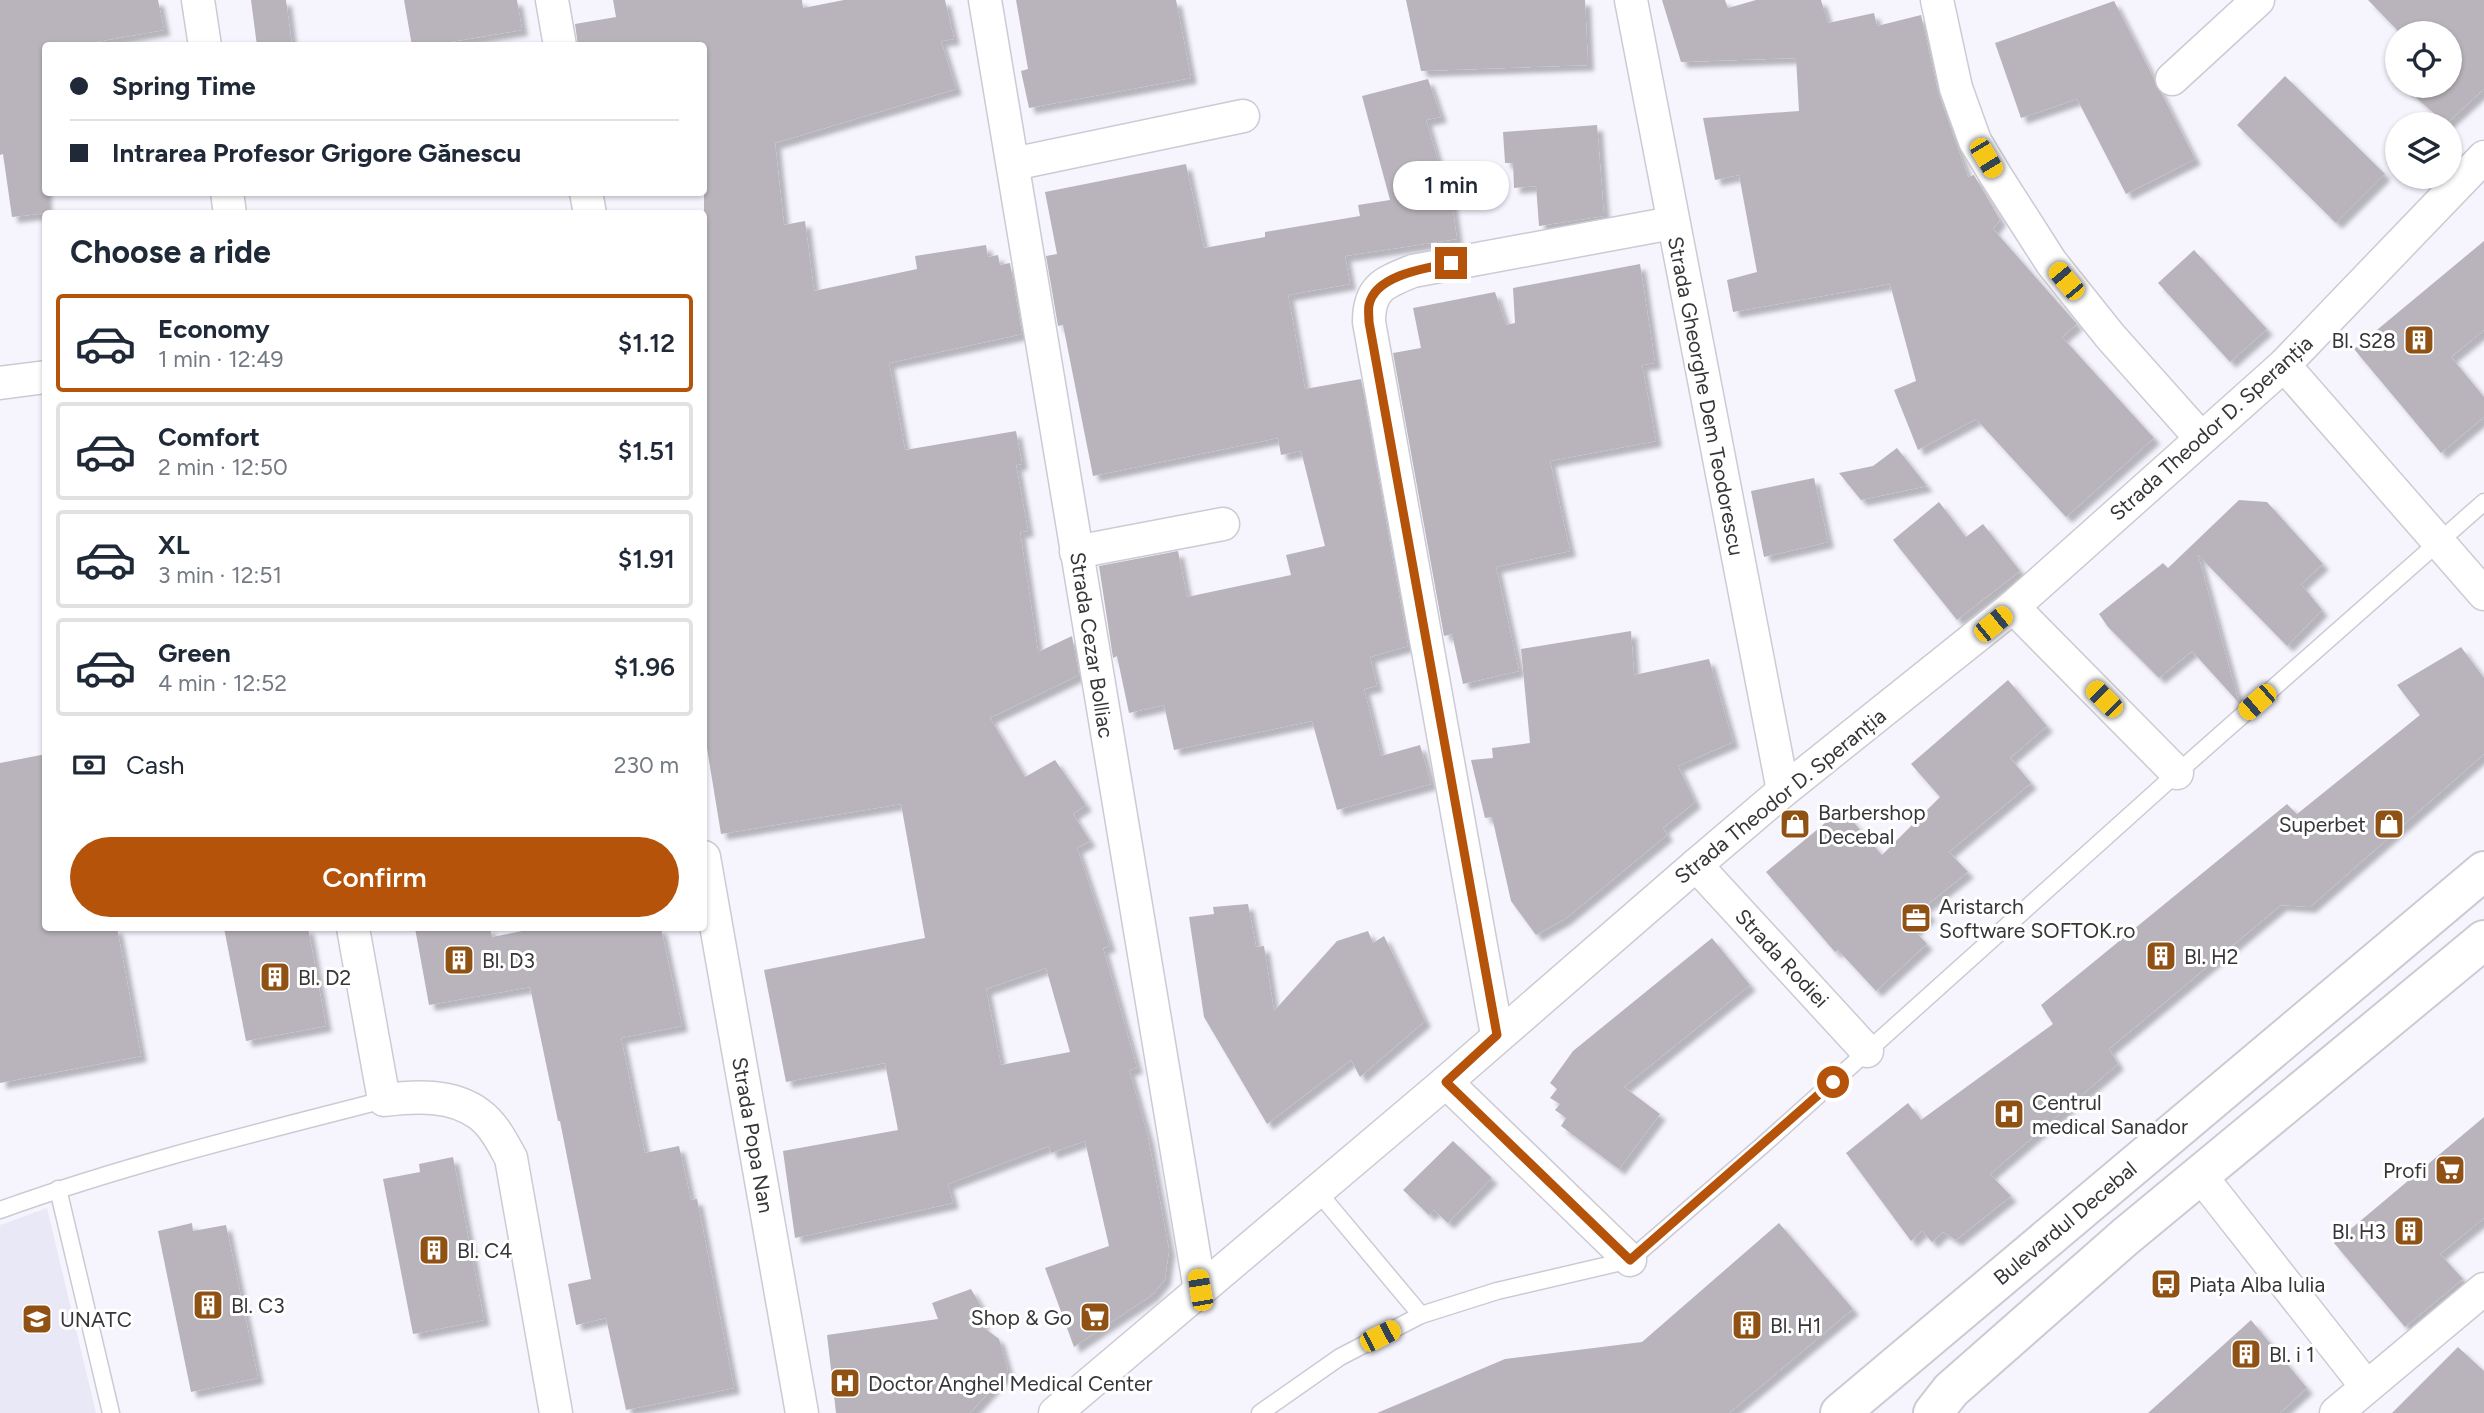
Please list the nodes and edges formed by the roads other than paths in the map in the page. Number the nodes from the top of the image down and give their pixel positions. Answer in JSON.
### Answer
{"nodes":[{"id":1,"x":198,"y":0,"type":"edge"},
{"id":2,"x":552,"y":0,"type":"edge"},
{"id":3,"x":985,"y":0,"type":"edge"},
{"id":4,"x":1630,"y":0,"type":"edge"},
{"id":5,"x":1937,"y":0,"type":"edge"},
{"id":6,"x":2258,"y":0,"type":"edge"},
{"id":7,"x":204,"y":42,"type":"edge"},
{"id":8,"x":559,"y":42,"type":"edge"},
{"id":9,"x":2172,"y":79,"type":"dead end"},
{"id":10,"x":1243,"y":116,"type":"dead end"},
{"id":11,"x":2484,"y":157,"type":"edge"},
{"id":12,"x":1013,"y":164,"type":"junction"},
{"id":13,"x":1672,"y":223,"type":"junction"},
{"id":14,"x":2284,"y":365,"type":"junction"},
{"id":15,"x":42,"y":378,"type":"edge"},
{"id":16,"x":0,"y":383,"type":"edge"},
{"id":17,"x":2200,"y":437,"type":"junction"},
{"id":18,"x":2484,"y":502,"type":"edge"},
{"id":19,"x":1223,"y":524,"type":"dead end"},
{"id":20,"x":2438,"y":542,"type":"junction"},
{"id":21,"x":1076,"y":552,"type":"junction"},
{"id":22,"x":2484,"y":594,"type":"edge"},
{"id":23,"x":2013,"y":607,"type":"junction"},
{"id":24,"x":2177,"y":772,"type":"junction"},
{"id":25,"x":1783,"y":791,"type":"junction"},
{"id":26,"x":1696,"y":865,"type":"junction"},
{"id":27,"x":2484,"y":871,"type":"edge"},
{"id":28,"x":707,"y":874,"type":"edge"},
{"id":29,"x":354,"y":931,"type":"edge"},
{"id":30,"x":2484,"y":940,"type":"edge"},
{"id":31,"x":1497,"y":1035,"type":"junction"},
{"id":32,"x":1867,"y":1051,"type":"junction"},
{"id":33,"x":1446,"y":1082,"type":"junction"},
{"id":34,"x":384,"y":1100,"type":"junction"},
{"id":35,"x":2200,"y":1175,"type":"junction"},
{"id":36,"x":58,"y":1189,"type":"junction"},
{"id":37,"x":1318,"y":1192,"type":"junction"},
{"id":38,"x":0,"y":1210,"type":"edge"},
{"id":39,"x":1630,"y":1260,"type":"junction"},
{"id":40,"x":2484,"y":1289,"type":"edge"},
{"id":41,"x":1200,"y":1290,"type":"junction"},
{"id":42,"x":1421,"y":1315,"type":"junction"},
{"id":43,"x":2366,"y":1386,"type":"junction"},
{"id":44,"x":111,"y":1413,"type":"edge"},
{"id":45,"x":556,"y":1413,"type":"edge"},
{"id":46,"x":802,"y":1413,"type":"edge"},
{"id":47,"x":1055,"y":1413,"type":"edge"},
{"id":48,"x":1260,"y":1413,"type":"edge"},
{"id":49,"x":1840,"y":1413,"type":"edge"},
{"id":50,"x":1933,"y":1413,"type":"edge"},
{"id":51,"x":2336,"y":1413,"type":"edge"}],
"edges":[{"from":1,"to":7,"type":"street"},
{"from":2,"to":8,"type":"street"},
{"from":3,"to":12,"type":"street","name":"Strada Cezar Bolliac"},
{"from":4,"to":13,"type":"street","name":"Strada Gheorghe Dem Teodorescu"},
{"from":5,"to":17,"type":"street"},
{"from":6,"to":9,"type":"street"},
{"from":10,"to":12,"type":"street"},
{"from":11,"to":14,"type":"street","name":"Strada Theodor D. Speranția"},
{"from":12,"to":21,"type":"street","name":"Strada Cezar Bolliac"},
{"from":13,"to":25,"type":"street","name":"Strada Gheorghe Dem Teodorescu"},
{"from":13,"to":31,"type":"street"},
{"from":14,"to":17,"type":"street","name":"Strada Theodor D. Speranția"},
{"from":14,"to":20,"type":"street"},
{"from":15,"to":16,"type":"street"},
{"from":17,"to":23,"type":"street","name":"Strada Theodor D. Speranția"},
{"from":18,"to":20,"type":"lane"},
{"from":19,"to":21,"type":"street"},
{"from":20,"to":22,"type":"street"},
{"from":20,"to":24,"type":"lane"},
{"from":21,"to":41,"type":"street","name":"Strada Cezar Bolliac"},
{"from":23,"to":24,"type":"street"},
{"from":23,"to":25,"type":"street","name":"Strada Theodor D. Speranția"},
{"from":24,"to":32,"type":"lane"},
{"from":25,"to":26,"type":"street","name":"Strada Theodor D. Speranția"},
{"from":26,"to":31,"type":"street","name":"Strada Theodor D. Speranția"},
{"from":26,"to":32,"type":"street","name":"Strada Rodiei"},
{"from":27,"to":49,"type":"main road","name":"Bulevardul Decebal"},
{"from":28,"to":46,"type":"street","name":"Strada Popa Nan"},
{"from":29,"to":34,"type":"street"},
{"from":30,"to":35,"type":"main road"},
{"from":31,"to":33,"type":"street","name":"Strada Theodor D. Speranția"},
{"from":32,"to":39,"type":"lane"},
{"from":33,"to":37,"type":"street","name":"Strada Theodor D. Speranția"},
{"from":33,"to":39,"type":"street"},
{"from":34,"to":36,"type":"lane"},
{"from":34,"to":45,"type":"street"},
{"from":35,"to":43,"type":"street"},
{"from":35,"to":50,"type":"main road"},
{"from":36,"to":38,"type":"lane"},
{"from":36,"to":44,"type":"lane"},
{"from":37,"to":41,"type":"street","name":"Strada Theodor D. Speranția"},
{"from":37,"to":42,"type":"lane"},
{"from":39,"to":42,"type":"lane"},
{"from":40,"to":43,"type":"street"},
{"from":41,"to":47,"type":"street","name":"Strada Theodor D. Speranția"},
{"from":42,"to":48,"type":"lane"},
{"from":43,"to":51,"type":"street"}]}
